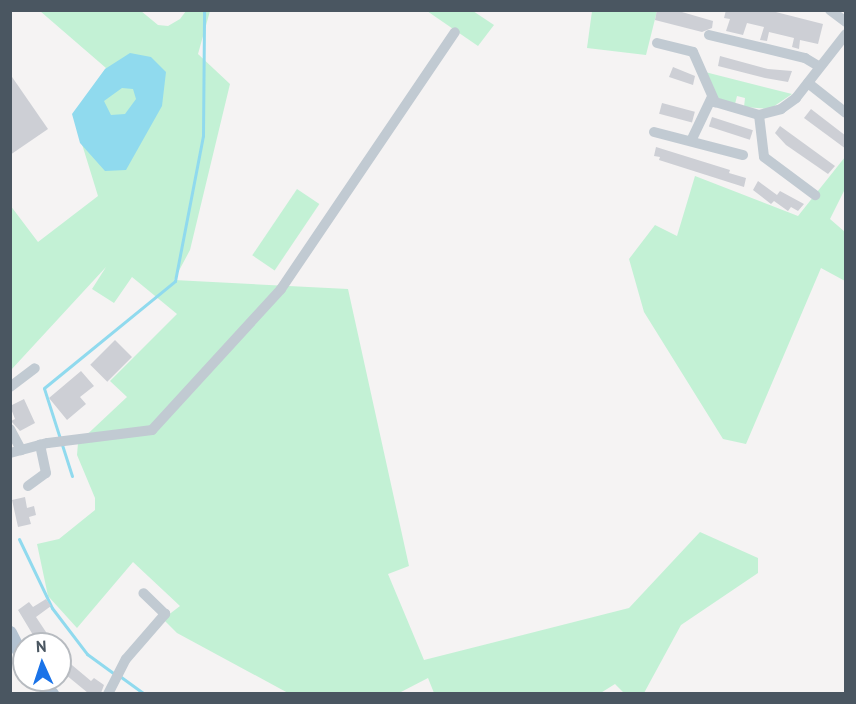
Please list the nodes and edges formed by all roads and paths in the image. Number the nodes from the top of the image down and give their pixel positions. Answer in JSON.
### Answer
{"nodes":[{"id":1,"x":830,"y":10,"type":"edge"},
{"id":2,"x":846,"y":22,"type":"edge"},
{"id":3,"x":455,"y":32,"type":"dead end"},
{"id":4,"x":709,"y":34,"type":"dead end"},
{"id":5,"x":846,"y":34,"type":"edge"},
{"id":6,"x":657,"y":43,"type":"dead end"},
{"id":7,"x":820,"y":67,"type":"junction"},
{"id":8,"x":807,"y":83,"type":"junction"},
{"id":9,"x":712,"y":97,"type":"junction"},
{"id":10,"x":846,"y":113,"type":"edge"},
{"id":11,"x":759,"y":115,"type":"junction"},
{"id":12,"x":654,"y":132,"type":"dead end"},
{"id":13,"x":691,"y":141,"type":"junction"},
{"id":14,"x":743,"y":155,"type":"dead end"},
{"id":15,"x":814,"y":195,"type":"dead end"},
{"id":16,"x":34,"y":368,"type":"dead end"},
{"id":17,"x":10,"y":387,"type":"edge"},
{"id":18,"x":10,"y":429,"type":"edge"},
{"id":19,"x":40,"y":445,"type":"junction"},
{"id":20,"x":16,"y":452,"type":"edge"},
{"id":21,"x":28,"y":486,"type":"dead end"},
{"id":22,"x":143,"y":592,"type":"dead end"},
{"id":23,"x":108,"y":693,"type":"edge"}],
"edges":[{"from":1,"to":2,"type":"street"},
{"from":3,"to":19,"type":"street"},
{"from":4,"to":7,"type":"street"},
{"from":5,"to":7,"type":"street"},
{"from":6,"to":9,"type":"street"},
{"from":7,"to":8,"type":"street"},
{"from":8,"to":10,"type":"street"},
{"from":8,"to":11,"type":"street"},
{"from":9,"to":11,"type":"street"},
{"from":9,"to":13,"type":"street"},
{"from":11,"to":15,"type":"street"},
{"from":12,"to":13,"type":"street"},
{"from":13,"to":14,"type":"street"},
{"from":16,"to":17,"type":"street"},
{"from":18,"to":20,"type":"street"},
{"from":19,"to":20,"type":"street"},
{"from":19,"to":21,"type":"street"},
{"from":22,"to":23,"type":"street"}]}
